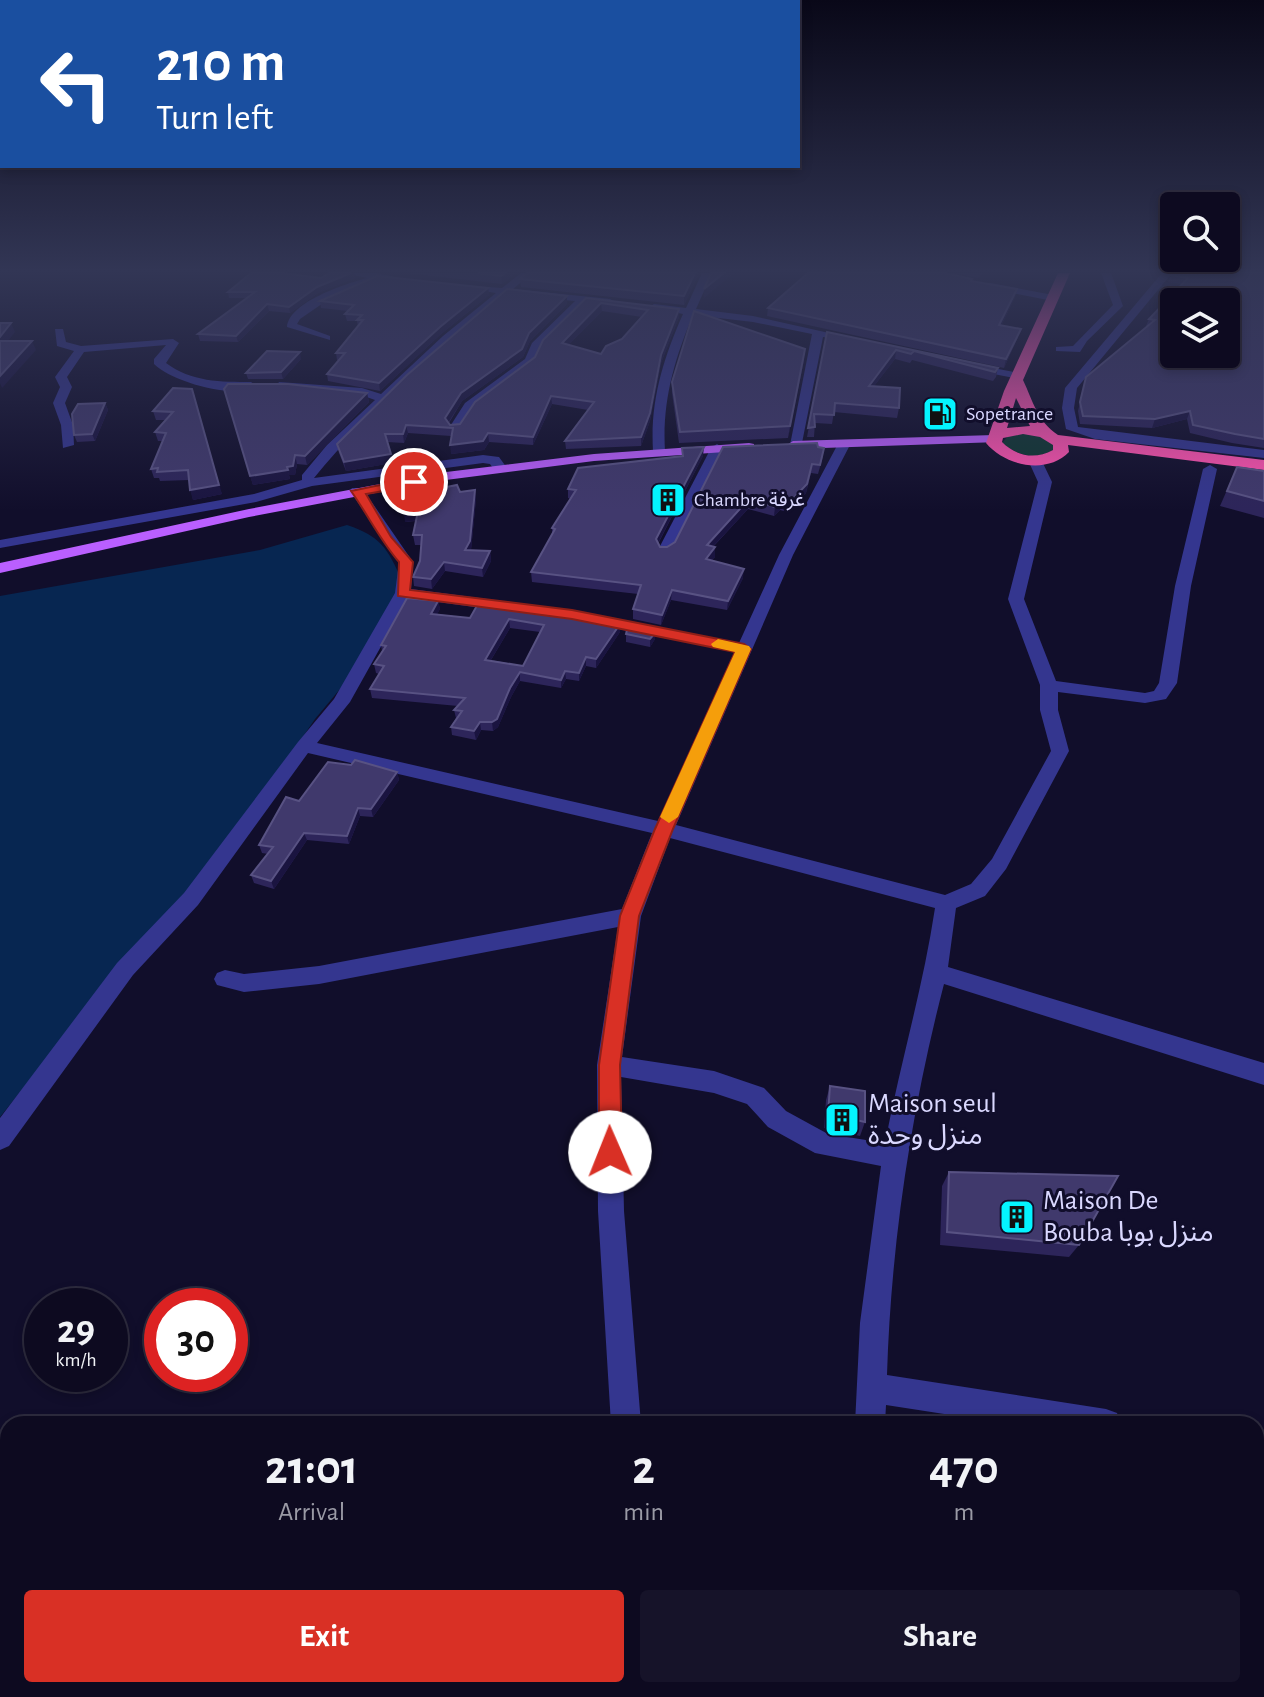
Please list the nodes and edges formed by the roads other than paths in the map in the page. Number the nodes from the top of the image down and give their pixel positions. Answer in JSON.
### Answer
{"nodes":[{"id":1,"x":79,"y":352,"type":"edge"},
{"id":2,"x":166,"y":352,"type":"edge"},
{"id":3,"x":432,"y":352,"type":"edge"},
{"id":4,"x":533,"y":352,"type":"edge"},
{"id":5,"x":674,"y":352,"type":"edge"},
{"id":6,"x":814,"y":352,"type":"edge"},
{"id":7,"x":1030,"y":352,"type":"edge"},
{"id":8,"x":1101,"y":352,"type":"edge"},
{"id":9,"x":955,"y":363,"type":"edge"},
{"id":10,"x":1018,"y":379,"type":"junction"},
{"id":11,"x":384,"y":399,"type":"junction"},
{"id":12,"x":455,"y":428,"type":"edge"},
{"id":13,"x":996,"y":437,"type":"junction"},
{"id":14,"x":845,"y":443,"type":"junction"},
{"id":15,"x":908,"y":443,"type":"junction"},
{"id":16,"x":1052,"y":443,"type":"junction"},
{"id":17,"x":68,"y":445,"type":"dead end"},
{"id":18,"x":796,"y":445,"type":"junction"},
{"id":19,"x":717,"y":448,"type":"junction"},
{"id":20,"x":659,"y":451,"type":"junction"},
{"id":21,"x":1264,"y":454,"type":"edge"},
{"id":22,"x":1008,"y":455,"type":"junction"},
{"id":23,"x":1035,"y":460,"type":"junction"},
{"id":24,"x":1264,"y":465,"type":"edge"},
{"id":25,"x":500,"y":468,"type":"junction"},
{"id":26,"x":1210,"y":469,"type":"junction"},
{"id":27,"x":1264,"y":476,"type":"edge"},
{"id":28,"x":311,"y":482,"type":"junction"},
{"id":29,"x":357,"y":491,"type":"junction"},
{"id":30,"x":0,"y":544,"type":"edge"},
{"id":31,"x":665,"y":550,"type":"edge"},
{"id":32,"x":0,"y":568,"type":"edge"},
{"id":33,"x":403,"y":593,"type":"junction"},
{"id":34,"x":744,"y":649,"type":"junction"},
{"id":35,"x":1049,"y":685,"type":"junction"},
{"id":36,"x":304,"y":746,"type":"junction"},
{"id":37,"x":664,"y":829,"type":"junction"},
{"id":38,"x":946,"y":903,"type":"junction"},
{"id":39,"x":630,"y":916,"type":"junction"},
{"id":40,"x":936,"y":972,"type":"junction"},
{"id":41,"x":225,"y":979,"type":"dead end"},
{"id":42,"x":609,"y":1065,"type":"junction"},
{"id":43,"x":1264,"y":1074,"type":"edge"},
{"id":44,"x":0,"y":1138,"type":"edge"},
{"id":45,"x":895,"y":1157,"type":"junction"},
{"id":46,"x":872,"y":1388,"type":"junction"},
{"id":47,"x":625,"y":1416,"type":"edge"},
{"id":48,"x":870,"y":1416,"type":"edge"},
{"id":49,"x":1054,"y":1416,"type":"edge"}],
"edges":[{"from":1,"to":17,"type":"street"},
{"from":2,"to":11,"type":"street"},
{"from":3,"to":11,"type":"street"},
{"from":4,"to":12,"type":"street"},
{"from":5,"to":20,"type":"street"},
{"from":6,"to":18,"type":"street"},
{"from":7,"to":10,"type":"highway"},
{"from":8,"to":21,"type":"street"},
{"from":9,"to":10,"type":"street"},
{"from":10,"to":13,"type":"highway"},
{"from":10,"to":16,"type":"highway"},
{"from":11,"to":28,"type":"street"},
{"from":13,"to":15,"type":"main road"},
{"from":13,"to":16,"type":"highway"},
{"from":13,"to":22,"type":"highway"},
{"from":14,"to":15,"type":"main road"},
{"from":14,"to":18,"type":"main road"},
{"from":14,"to":34,"type":"street"},
{"from":15,"to":22,"type":"main road"},
{"from":16,"to":23,"type":"highway"},
{"from":16,"to":24,"type":"highway"},
{"from":16,"to":26,"type":"highway"},
{"from":18,"to":19,"type":"main road"},
{"from":19,"to":20,"type":"main road"},
{"from":19,"to":31,"type":"street"},
{"from":20,"to":25,"type":"main road"},
{"from":22,"to":23,"type":"highway"},
{"from":23,"to":35,"type":"street"},
{"from":25,"to":28,"type":"street"},
{"from":25,"to":29,"type":"main road"},
{"from":26,"to":27,"type":"highway"},
{"from":26,"to":35,"type":"street"},
{"from":28,"to":30,"type":"street"},
{"from":29,"to":32,"type":"main road"},
{"from":29,"to":33,"type":"street"},
{"from":33,"to":34,"type":"street"},
{"from":33,"to":36,"type":"street"},
{"from":34,"to":37,"type":"street"},
{"from":35,"to":38,"type":"street"},
{"from":36,"to":37,"type":"street"},
{"from":36,"to":44,"type":"street"},
{"from":37,"to":38,"type":"street"},
{"from":37,"to":39,"type":"street"},
{"from":38,"to":40,"type":"street"},
{"from":39,"to":41,"type":"street"},
{"from":39,"to":42,"type":"street"},
{"from":40,"to":43,"type":"street"},
{"from":40,"to":45,"type":"street"},
{"from":42,"to":45,"type":"street"},
{"from":42,"to":47,"type":"street"},
{"from":45,"to":46,"type":"street"},
{"from":46,"to":48,"type":"street"},
{"from":46,"to":49,"type":"street"}]}
